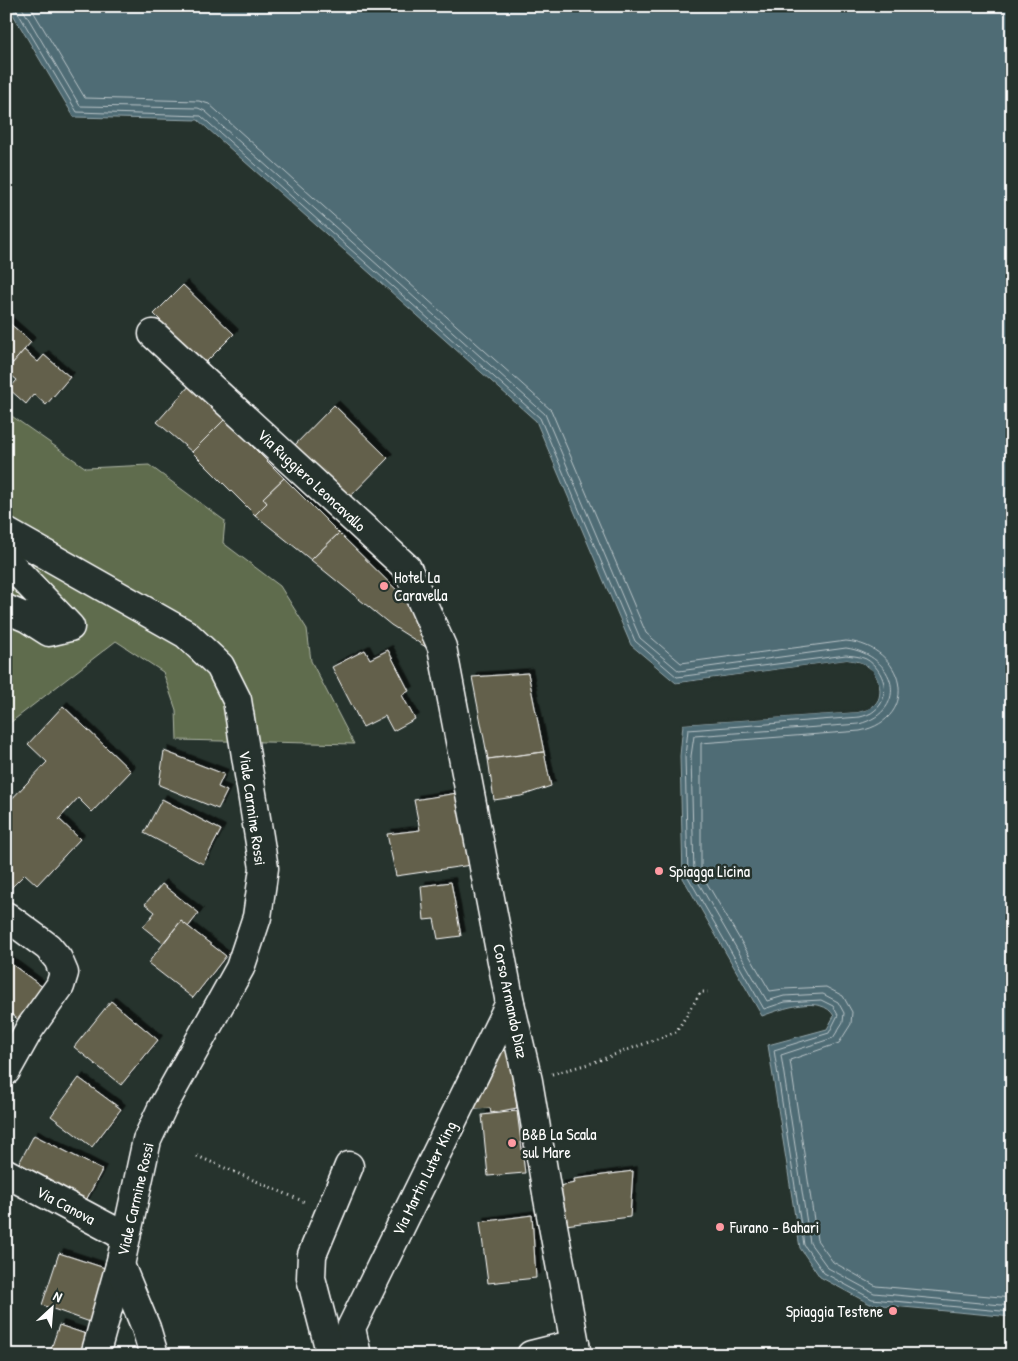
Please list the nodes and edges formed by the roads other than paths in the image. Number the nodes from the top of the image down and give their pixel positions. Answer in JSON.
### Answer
{"nodes":[{"id":1,"x":153,"y":334,"type":"dead end"},
{"id":2,"x":7,"y":542,"type":"edge"},
{"id":3,"x":6,"y":609,"type":"edge"},
{"id":4,"x":442,"y":647,"type":"joint"},
{"id":5,"x":6,"y":916,"type":"edge"},
{"id":6,"x":510,"y":1003,"type":"junction"},
{"id":7,"x":6,"y":1070,"type":"edge"},
{"id":8,"x":348,"y":1166,"type":"dead end"},
{"id":9,"x":6,"y":1172,"type":"edge"},
{"id":10,"x":126,"y":1237,"type":"junction"},
{"id":11,"x":120,"y":1265,"type":"junction"},
{"id":12,"x":576,"y":1350,"type":"edge"},
{"id":13,"x":95,"y":1355,"type":"edge"},
{"id":14,"x":154,"y":1355,"type":"edge"},
{"id":15,"x":331,"y":1355,"type":"edge"},
{"id":16,"x":357,"y":1355,"type":"edge"},
{"id":17,"x":531,"y":1355,"type":"edge"}],
"edges":[{"from":1,"to":4,"type":"street","name":"Via Ruggiero Leoncavallo"},
{"from":2,"to":3,"type":"street"},
{"from":2,"to":10,"type":"street","name":"Viale Carmine Rossi"},
{"from":4,"to":6,"type":"street","name":"Corso Armando Diaz"},
{"from":5,"to":7,"type":"street"},
{"from":6,"to":12,"type":"street","name":"Corso Armando Diaz"},
{"from":6,"to":16,"type":"street","name":"Via Martin Luter King"},
{"from":8,"to":15,"type":"street"},
{"from":9,"to":10,"type":"street","name":"Via Canova"},
{"from":10,"to":11,"type":"street","name":"Viale Carmine Rossi"},
{"from":11,"to":13,"type":"street","name":"Viale Carmine Rossi"},
{"from":11,"to":14,"type":"street"},
{"from":12,"to":17,"type":"street"}]}
